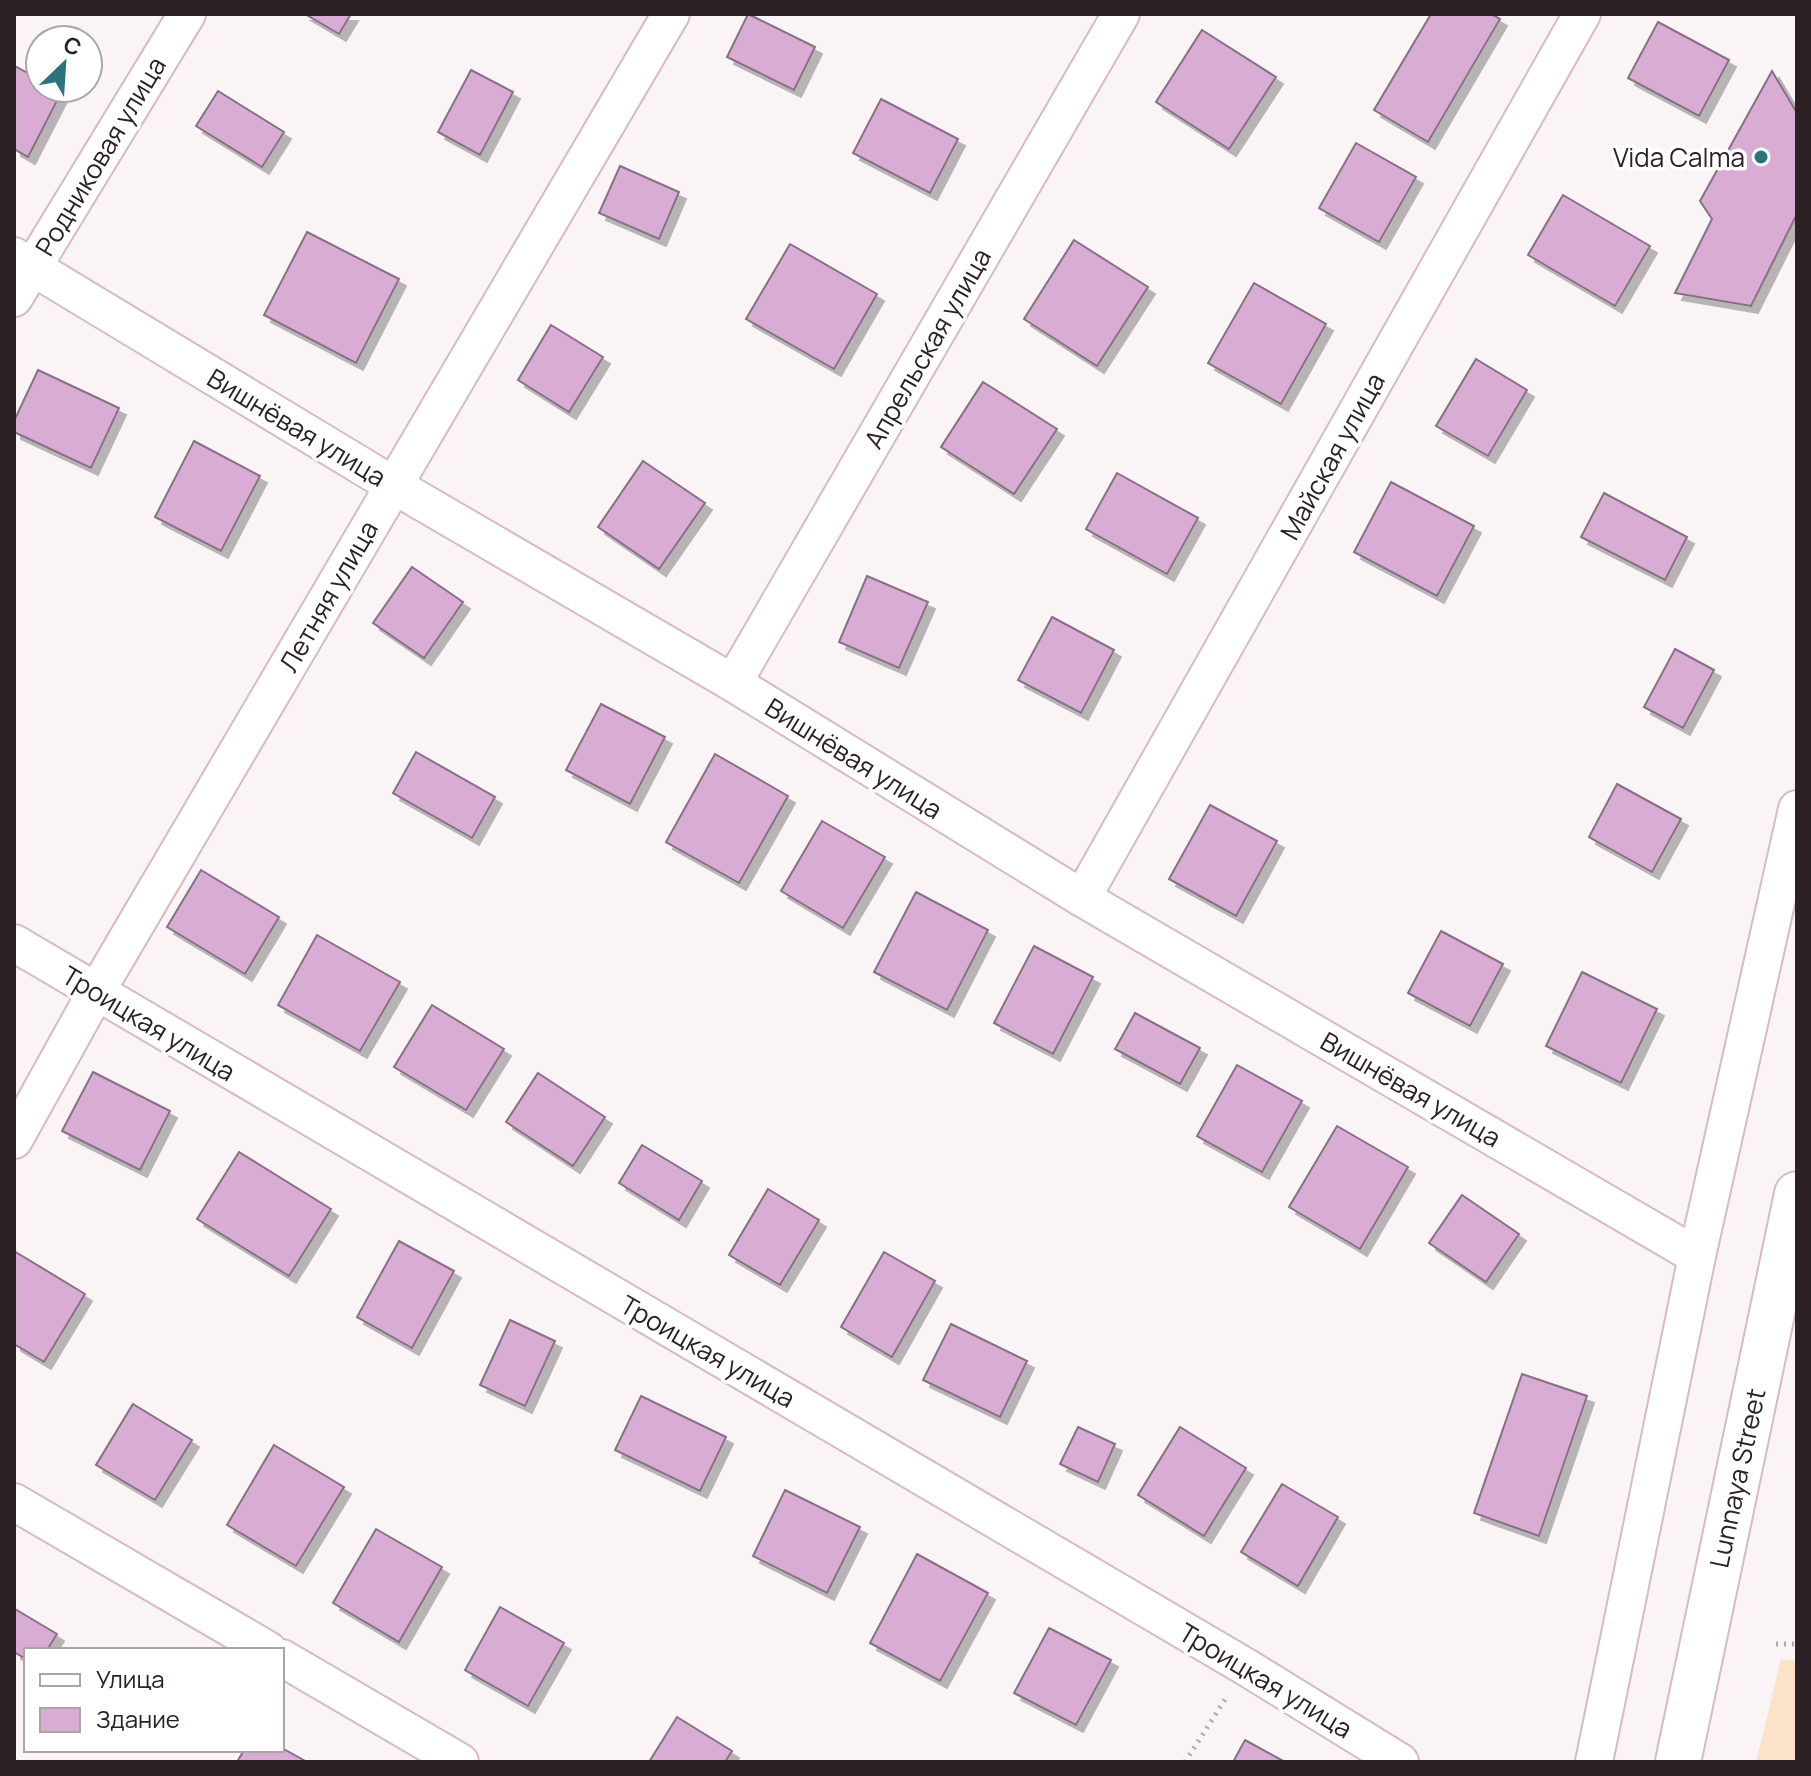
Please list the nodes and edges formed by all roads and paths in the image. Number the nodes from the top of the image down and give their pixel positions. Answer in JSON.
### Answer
{"nodes":[{"id":1,"x":187,"y":14,"type":"edge"},
{"id":2,"x":671,"y":14,"type":"edge"},
{"id":3,"x":1121,"y":14,"type":"edge"},
{"id":4,"x":1582,"y":14,"type":"edge"},
{"id":5,"x":23,"y":262,"type":"edge"},
{"id":6,"x":14,"y":298,"type":"edge"},
{"id":7,"x":393,"y":485,"type":"junction"},
{"id":8,"x":733,"y":683,"type":"junction"},
{"id":9,"x":1797,"y":809,"type":"edge"},
{"id":10,"x":1082,"y":898,"type":"junction"},
{"id":11,"x":14,"y":943,"type":"edge"},
{"id":12,"x":96,"y":992,"type":"junction"},
{"id":13,"x":14,"y":1140,"type":"edge"},
{"id":14,"x":1797,"y":1194,"type":"edge"},
{"id":15,"x":1697,"y":1256,"type":"junction"},
{"id":16,"x":14,"y":1502,"type":"edge"},
{"id":17,"x":1776,"y":1644,"type":"dead end"},
{"id":18,"x":1797,"y":1644,"type":"edge"},
{"id":19,"x":265,"y":1648,"type":"edge"},
{"id":20,"x":284,"y":1659,"type":"edge"},
{"id":21,"x":1246,"y":1667,"type":"junction"},
{"id":22,"x":460,"y":1762,"type":"edge"},
{"id":23,"x":1185,"y":1762,"type":"edge"},
{"id":24,"x":1400,"y":1762,"type":"edge"},
{"id":25,"x":1594,"y":1762,"type":"edge"},
{"id":26,"x":1678,"y":1762,"type":"edge"}],
"edges":[{"from":1,"to":5,"type":"street","name":"Родниковая улица"},
{"from":2,"to":7,"type":"street","name":"Летняя улица"},
{"from":3,"to":8,"type":"street","name":"Апрельская улица"},
{"from":4,"to":10,"type":"street","name":"Майская улица"},
{"from":5,"to":6,"type":"street","name":"Родниковая улица"},
{"from":5,"to":7,"type":"street","name":"Вишнёвая улица"},
{"from":7,"to":8,"type":"street","name":"Вишнёвая улица"},
{"from":7,"to":12,"type":"street","name":"Летняя улица"},
{"from":8,"to":10,"type":"street","name":"Вишнёвая улица"},
{"from":9,"to":15,"type":"street"},
{"from":10,"to":15,"type":"street","name":"Вишнёвая улица"},
{"from":11,"to":12,"type":"street","name":"Троицкая улица"},
{"from":12,"to":13,"type":"street","name":"Летняя улица"},
{"from":12,"to":21,"type":"street","name":"Троицкая улица"},
{"from":14,"to":26,"type":"street","name":"Lunnaya Street"},
{"from":15,"to":25,"type":"street"},
{"from":16,"to":19,"type":"street"},
{"from":17,"to":18,"type":"path"},
{"from":20,"to":22,"type":"street"},
{"from":21,"to":23,"type":"path"},
{"from":21,"to":24,"type":"street","name":"Троицкая улица"}]}
